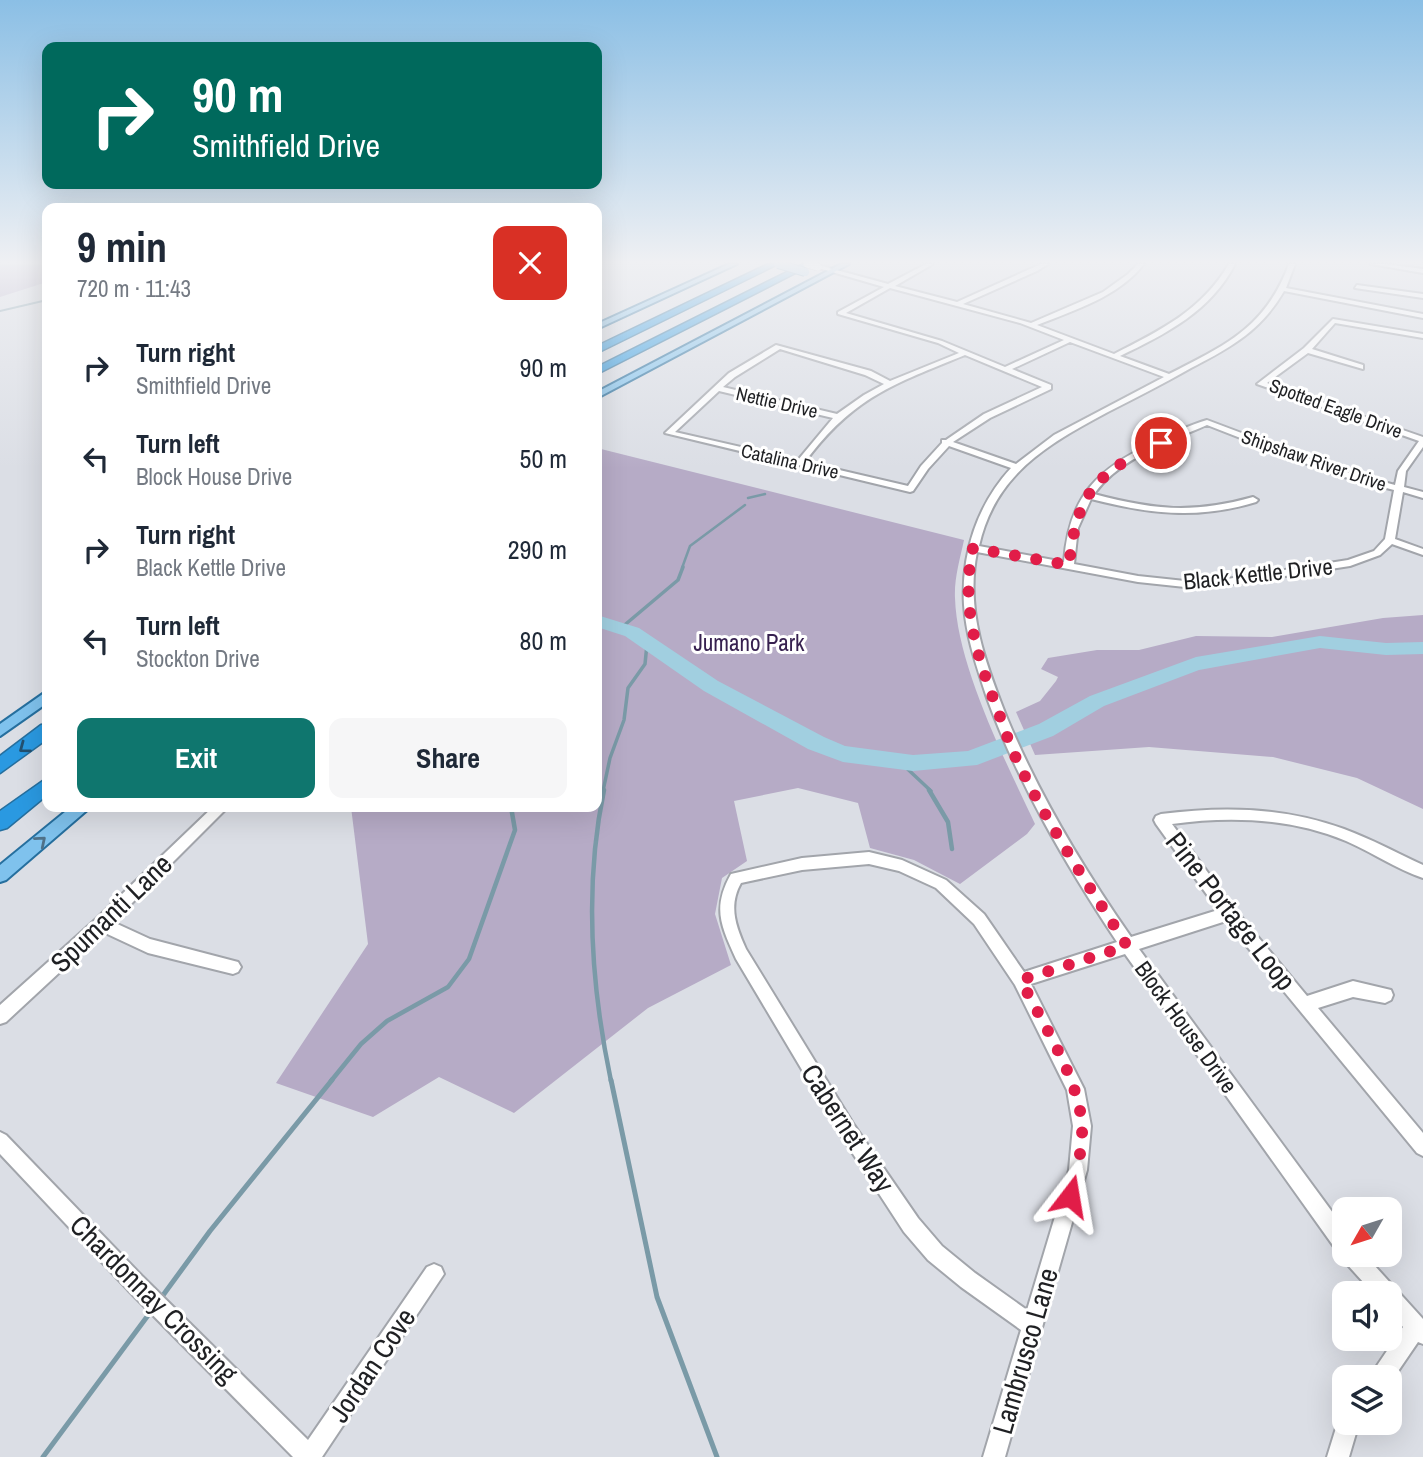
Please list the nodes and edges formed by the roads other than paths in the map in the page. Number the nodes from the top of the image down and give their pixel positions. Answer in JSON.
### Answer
{"nodes":[{"id":1,"x":633,"y":332,"type":"edge"},
{"id":2,"x":674,"y":332,"type":"edge"},
{"id":3,"x":716,"y":332,"type":"edge"},
{"id":4,"x":902,"y":332,"type":"edge"},
{"id":5,"x":1052,"y":332,"type":"edge"},
{"id":6,"x":1163,"y":332,"type":"edge"},
{"id":7,"x":1248,"y":332,"type":"edge"},
{"id":8,"x":1323,"y":332,"type":"edge"},
{"id":9,"x":1399,"y":332,"type":"edge"},
{"id":10,"x":1423,"y":336,"type":"edge"},
{"id":11,"x":1072,"y":339,"type":"junction"},
{"id":12,"x":602,"y":346,"type":"edge"},
{"id":13,"x":1307,"y":350,"type":"junction"},
{"id":14,"x":967,"y":352,"type":"junction"},
{"id":15,"x":1115,"y":356,"type":"junction"},
{"id":16,"x":1360,"y":367,"type":"dead end"},
{"id":17,"x":602,"y":368,"type":"edge"},
{"id":18,"x":1006,"y":369,"type":"junction"},
{"id":19,"x":1170,"y":377,"type":"junction"},
{"id":20,"x":891,"y":384,"type":"junction"},
{"id":21,"x":716,"y":388,"type":"junction"},
{"id":22,"x":602,"y":392,"type":"edge"},
{"id":23,"x":838,"y":417,"type":"junction"},
{"id":24,"x":1423,"y":440,"type":"edge"},
{"id":25,"x":945,"y":442,"type":"junction"},
{"id":26,"x":800,"y":463,"type":"junction"},
{"id":27,"x":1017,"y":467,"type":"junction"},
{"id":28,"x":1397,"y":489,"type":"junction"},
{"id":29,"x":1088,"y":495,"type":"junction"},
{"id":30,"x":1423,"y":495,"type":"edge"},
{"id":31,"x":1253,"y":500,"type":"dead end"},
{"id":32,"x":1390,"y":540,"type":"junction"},
{"id":33,"x":973,"y":548,"type":"junction"},
{"id":34,"x":1423,"y":552,"type":"edge"},
{"id":35,"x":1069,"y":565,"type":"junction"},
{"id":36,"x":982,"y":667,"type":"joint"},
{"id":37,"x":42,"y":700,"type":"edge"},
{"id":38,"x":0,"y":731,"type":"edge"},
{"id":39,"x":42,"y":734,"type":"edge"},
{"id":40,"x":0,"y":766,"type":"edge"},
{"id":41,"x":42,"y":789,"type":"edge"},
{"id":42,"x":75,"y":812,"type":"edge"},
{"id":43,"x":215,"y":812,"type":"edge"},
{"id":44,"x":0,"y":822,"type":"edge"},
{"id":45,"x":1423,"y":872,"type":"edge"},
{"id":46,"x":0,"y":875,"type":"edge"},
{"id":47,"x":730,"y":888,"type":"joint"},
{"id":48,"x":1229,"y":913,"type":"junction"},
{"id":49,"x":101,"y":924,"type":"junction"},
{"id":50,"x":1127,"y":946,"type":"junction"},
{"id":51,"x":233,"y":967,"type":"dead end"},
{"id":52,"x":1021,"y":980,"type":"junction"},
{"id":53,"x":1385,"y":995,"type":"dead end"},
{"id":54,"x":1305,"y":1004,"type":"junction"},
{"id":55,"x":0,"y":1016,"type":"edge"},
{"id":56,"x":0,"y":1141,"type":"edge"},
{"id":57,"x":1423,"y":1147,"type":"edge"},
{"id":58,"x":1332,"y":1228,"type":"edge"},
{"id":59,"x":1363,"y":1267,"type":"edge"},
{"id":60,"x":434,"y":1274,"type":"dead end"},
{"id":61,"x":1375,"y":1281,"type":"edge"},
{"id":62,"x":1402,"y":1310,"type":"edge"},
{"id":63,"x":1032,"y":1326,"type":"junction"},
{"id":64,"x":1420,"y":1330,"type":"edge"},
{"id":65,"x":1391,"y":1365,"type":"edge"},
{"id":66,"x":1344,"y":1435,"type":"edge"},
{"id":67,"x":309,"y":1457,"type":"edge"},
{"id":68,"x":994,"y":1457,"type":"edge"},
{"id":69,"x":1338,"y":1457,"type":"edge"}],
"edges":[{"from":1,"to":12,"type":"highway"},
{"from":2,"to":17,"type":"highway"},
{"from":3,"to":22,"type":"main road"},
{"from":4,"to":14,"type":"street"},
{"from":5,"to":11,"type":"street"},
{"from":6,"to":15,"type":"street"},
{"from":7,"to":19,"type":"street","name":"Block House Drive"},
{"from":8,"to":13,"type":"street","name":"Spotted Eagle Drive"},
{"from":9,"to":10,"type":"street","name":"Spotted Eagle Drive"},
{"from":11,"to":15,"type":"street"},
{"from":11,"to":18,"type":"street"},
{"from":13,"to":16,"type":"street"},
{"from":13,"to":24,"type":"street","name":"Spotted Eagle Drive"},
{"from":14,"to":18,"type":"street"},
{"from":14,"to":20,"type":"street"},
{"from":15,"to":19,"type":"street"},
{"from":18,"to":25,"type":"street"},
{"from":19,"to":27,"type":"street","name":"Block House Drive"},
{"from":20,"to":21,"type":"street"},
{"from":20,"to":23,"type":"street"},
{"from":21,"to":23,"type":"street","name":"Nettie Drive"},
{"from":21,"to":26,"type":"street","name":"Catalina Drive"},
{"from":23,"to":26,"type":"street"},
{"from":24,"to":28,"type":"street"},
{"from":25,"to":26,"type":"street","name":"Catalina Drive"},
{"from":25,"to":27,"type":"street"},
{"from":27,"to":33,"type":"street","name":"Block House Drive"},
{"from":28,"to":29,"type":"street","name":"Shipshaw River Drive"},
{"from":28,"to":30,"type":"street","name":"Shipshaw River Drive"},
{"from":28,"to":32,"type":"street"},
{"from":29,"to":31,"type":"street"},
{"from":29,"to":35,"type":"street"},
{"from":32,"to":34,"type":"street"},
{"from":32,"to":35,"type":"street","name":"Black Kettle Drive"},
{"from":33,"to":35,"type":"street","name":"Black Kettle Drive"},
{"from":33,"to":36,"type":"street","name":"Block House Drive"},
{"from":36,"to":50,"type":"street","name":"Block House Drive"},
{"from":37,"to":38,"type":"main road"},
{"from":39,"to":40,"type":"highway","one_way":true},
{"from":41,"to":44,"type":"highway"},
{"from":46,"to":42,"type":"main road","one_way":true},
{"from":43,"to":49,"type":"street","name":"Spumanti Lane"},
{"from":45,"to":48,"type":"street","name":"Pine Portage Loop"},
{"from":47,"to":52,"type":"street","name":"Lambrusco Lane"},
{"from":47,"to":63,"type":"street","name":"Cabernet Way"},
{"from":48,"to":50,"type":"street"},
{"from":48,"to":54,"type":"street","name":"Pine Portage Loop"},
{"from":49,"to":51,"type":"street"},
{"from":49,"to":55,"type":"street","name":"Spumanti Lane"},
{"from":50,"to":52,"type":"street"},
{"from":50,"to":58,"type":"street","name":"Block House Drive"},
{"from":52,"to":63,"type":"street","name":"Lambrusco Lane"},
{"from":53,"to":54,"type":"street"},
{"from":54,"to":57,"type":"street","name":"Pine Portage Loop"},
{"from":56,"to":67,"type":"street","name":"Chardonnay Crossing"},
{"from":59,"to":61,"type":"street"},
{"from":60,"to":67,"type":"street","name":"Jordan Cove"},
{"from":62,"to":64,"type":"street"},
{"from":63,"to":68,"type":"street","name":"Lambrusco Lane"},
{"from":64,"to":65,"type":"street"},
{"from":66,"to":69,"type":"street"}]}
